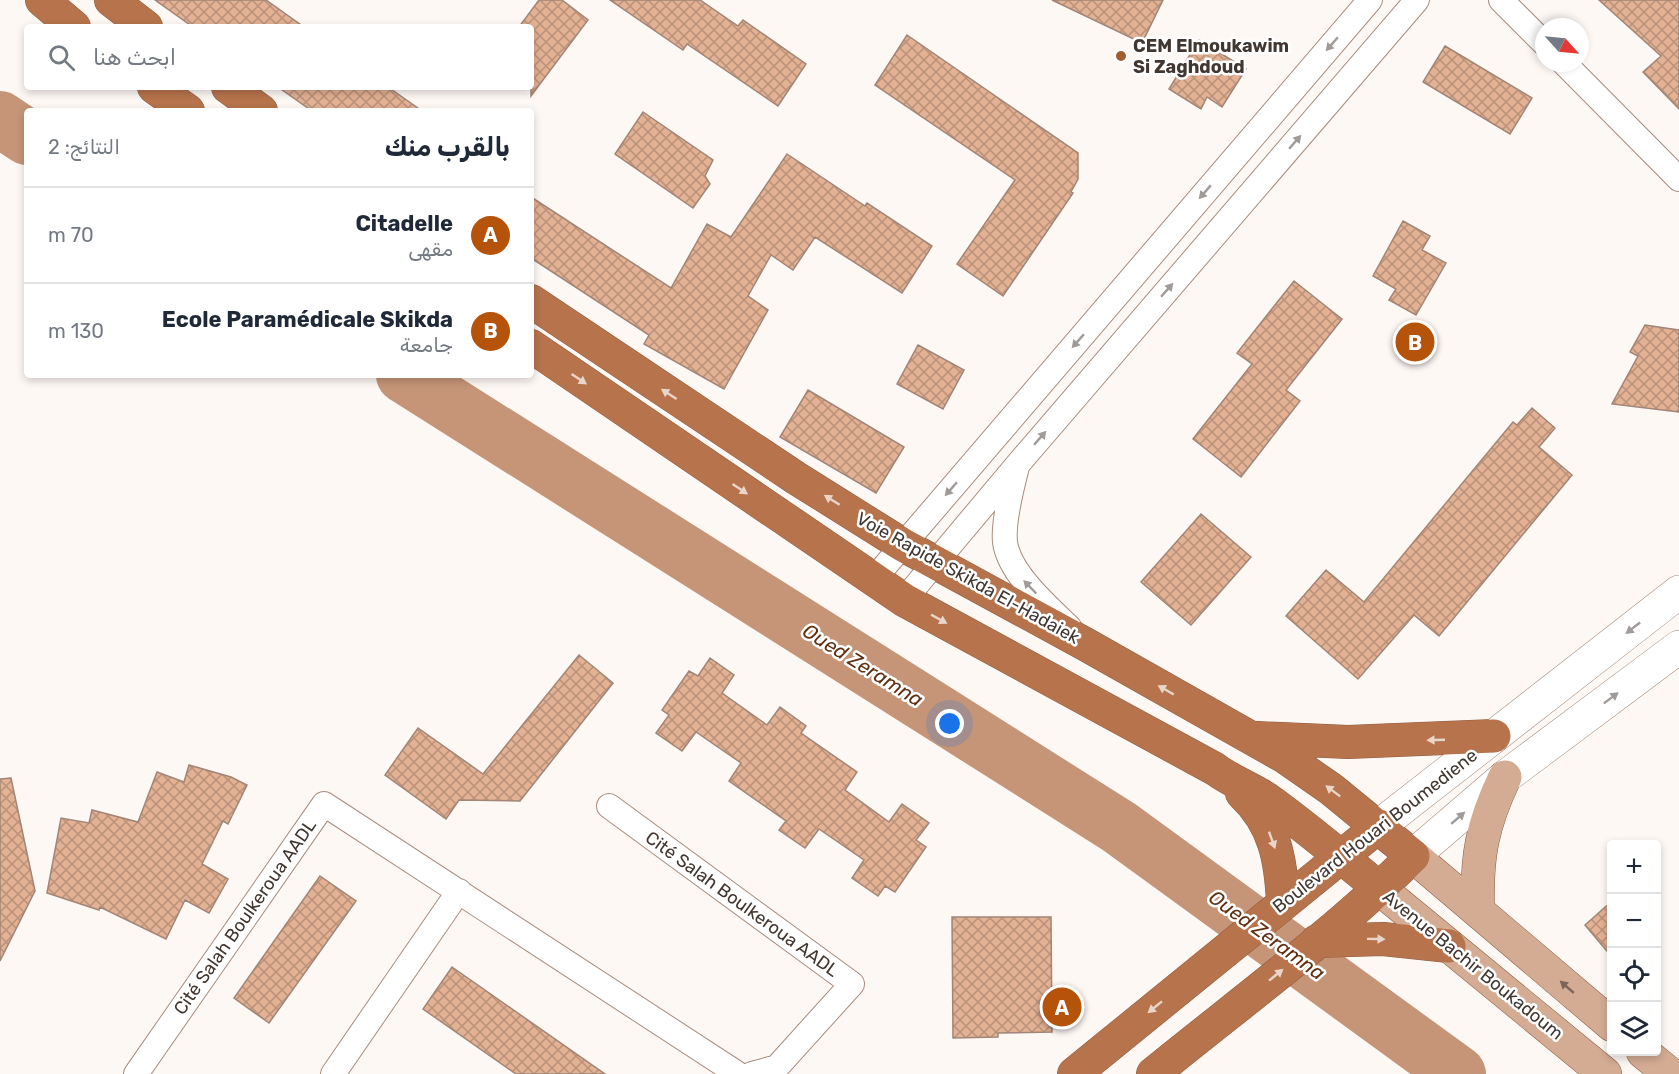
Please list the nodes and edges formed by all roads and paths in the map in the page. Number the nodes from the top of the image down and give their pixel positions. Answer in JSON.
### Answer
{"nodes":[{"id":1,"x":42,"y":0,"type":"edge"},
{"id":2,"x":111,"y":0,"type":"edge"},
{"id":3,"x":1370,"y":0,"type":"edge"},
{"id":4,"x":1417,"y":0,"type":"edge"},
{"id":5,"x":1502,"y":0,"type":"edge"},
{"id":6,"x":70,"y":24,"type":"edge"},
{"id":7,"x":142,"y":24,"type":"edge"},
{"id":8,"x":1535,"y":34,"type":"edge"},
{"id":9,"x":1573,"y":72,"type":"edge"},
{"id":10,"x":158,"y":90,"type":"edge"},
{"id":11,"x":232,"y":90,"type":"edge"},
{"id":12,"x":184,"y":108,"type":"edge"},
{"id":13,"x":257,"y":108,"type":"edge"},
{"id":14,"x":1679,"y":179,"type":"edge"},
{"id":15,"x":534,"y":303,"type":"edge"},
{"id":16,"x":534,"y":348,"type":"edge"},
{"id":17,"x":1018,"y":464,"type":"junction"},
{"id":18,"x":903,"y":545,"type":"junction"},
{"id":19,"x":934,"y":562,"type":"junction"},
{"id":20,"x":873,"y":580,"type":"junction"},
{"id":21,"x":1679,"y":592,"type":"edge"},
{"id":22,"x":904,"y":600,"type":"junction"},
{"id":23,"x":1085,"y":644,"type":"junction"},
{"id":24,"x":1679,"y":647,"type":"edge"},
{"id":25,"x":1494,"y":736,"type":"junction"},
{"id":26,"x":1251,"y":738,"type":"junction"},
{"id":27,"x":1225,"y":777,"type":"junction"},
{"id":28,"x":1505,"y":777,"type":"junction"},
{"id":29,"x":609,"y":806,"type":"dead end"},
{"id":30,"x":1379,"y":826,"type":"junction"},
{"id":31,"x":1341,"y":856,"type":"junction"},
{"id":32,"x":1413,"y":856,"type":"junction"},
{"id":33,"x":1380,"y":889,"type":"junction"},
{"id":34,"x":459,"y":891,"type":"junction"},
{"id":35,"x":1283,"y":903,"type":"junction"},
{"id":36,"x":1478,"y":910,"type":"junction"},
{"id":37,"x":1317,"y":941,"type":"junction"},
{"id":38,"x":1449,"y":946,"type":"junction"},
{"id":39,"x":1607,"y":1022,"type":"edge"},
{"id":40,"x":1648,"y":1056,"type":"edge"},
{"id":41,"x":136,"y":1074,"type":"edge"},
{"id":42,"x":333,"y":1074,"type":"edge"},
{"id":43,"x":738,"y":1074,"type":"edge"},
{"id":44,"x":752,"y":1074,"type":"edge"},
{"id":45,"x":1074,"y":1074,"type":"edge"},
{"id":46,"x":1152,"y":1074,"type":"edge"},
{"id":47,"x":1605,"y":1074,"type":"edge"},
{"id":48,"x":1670,"y":1074,"type":"edge"}],
"edges":[{"from":1,"to":6,"type":"highway"},
{"from":2,"to":7,"type":"highway"},
{"from":3,"to":18,"type":"street","one_way":true},
{"from":17,"to":4,"type":"street","one_way":true},
{"from":5,"to":8,"type":"street"},
{"from":9,"to":14,"type":"street"},
{"from":10,"to":12,"type":"highway"},
{"from":11,"to":13,"type":"highway"},
{"from":18,"to":15,"type":"highway","name":"Voie Rapide Skikda El-Hadaiek","one_way":true},
{"from":16,"to":20,"type":"highway","one_way":true},
{"from":17,"to":19,"type":"street"},
{"from":23,"to":17,"type":"street","one_way":true},
{"from":18,"to":19,"type":"highway","name":"Voie Rapide Skikda El-Hadaiek"},
{"from":18,"to":20,"type":"street"},
{"from":19,"to":22,"type":"street"},
{"from":19,"to":23,"type":"highway","name":"Voie Rapide Skikda El-Hadaiek"},
{"from":20,"to":22,"type":"highway"},
{"from":21,"to":25,"type":"main road","name":"Boulevard Houari Boumediene","one_way":true},
{"from":22,"to":27,"type":"highway","one_way":true},
{"from":26,"to":23,"type":"highway","name":"Voie Rapide Skikda El-Hadaiek","one_way":true},
{"from":28,"to":24,"type":"main road","name":"Boulevard Houari Boumediene","one_way":true},
{"from":25,"to":26,"type":"highway","one_way":true},
{"from":25,"to":30,"type":"main road","name":"Boulevard Houari Boumediene"},
{"from":30,"to":26,"type":"highway","name":"Voie Rapide Skikda El-Hadaiek","one_way":true},
{"from":27,"to":31,"type":"highway"},
{"from":27,"to":35,"type":"highway","one_way":true},
{"from":32,"to":28,"type":"main road","name":"Boulevard Houari Boumediene","one_way":true},
{"from":28,"to":36,"type":"main road"},
{"from":29,"to":44,"type":"street","name":"Cité Salah Boulkeroua AADL"},
{"from":30,"to":31,"type":"highway","name":"Boulevard Houari Boumediene"},
{"from":30,"to":32,"type":"highway"},
{"from":31,"to":33,"type":"highway","name":"Avenue Bachir Boukadoum"},
{"from":31,"to":35,"type":"highway","name":"Boulevard Houari Boumediene"},
{"from":32,"to":33,"type":"highway","name":"Boulevard Houari Boumediene"},
{"from":32,"to":36,"type":"main road"},
{"from":33,"to":37,"type":"highway","name":"Boulevard Houari Boumediene"},
{"from":33,"to":38,"type":"main road","name":"Avenue Bachir Boukadoum"},
{"from":34,"to":41,"type":"street","name":"Cité Salah Boulkeroua AADL"},
{"from":34,"to":42,"type":"street"},
{"from":34,"to":43,"type":"street","name":"Cité Salah Boulkeroua AADL"},
{"from":35,"to":45,"type":"highway","name":"Boulevard Houari Boumediene","one_way":true},
{"from":39,"to":36,"type":"main road","one_way":true},
{"from":37,"to":38,"type":"highway","one_way":true},
{"from":46,"to":37,"type":"highway","name":"Boulevard Houari Boumediene","one_way":true},
{"from":38,"to":47,"type":"main road","name":"Avenue Bachir Boukadoum"},
{"from":40,"to":48,"type":"main road"}]}
